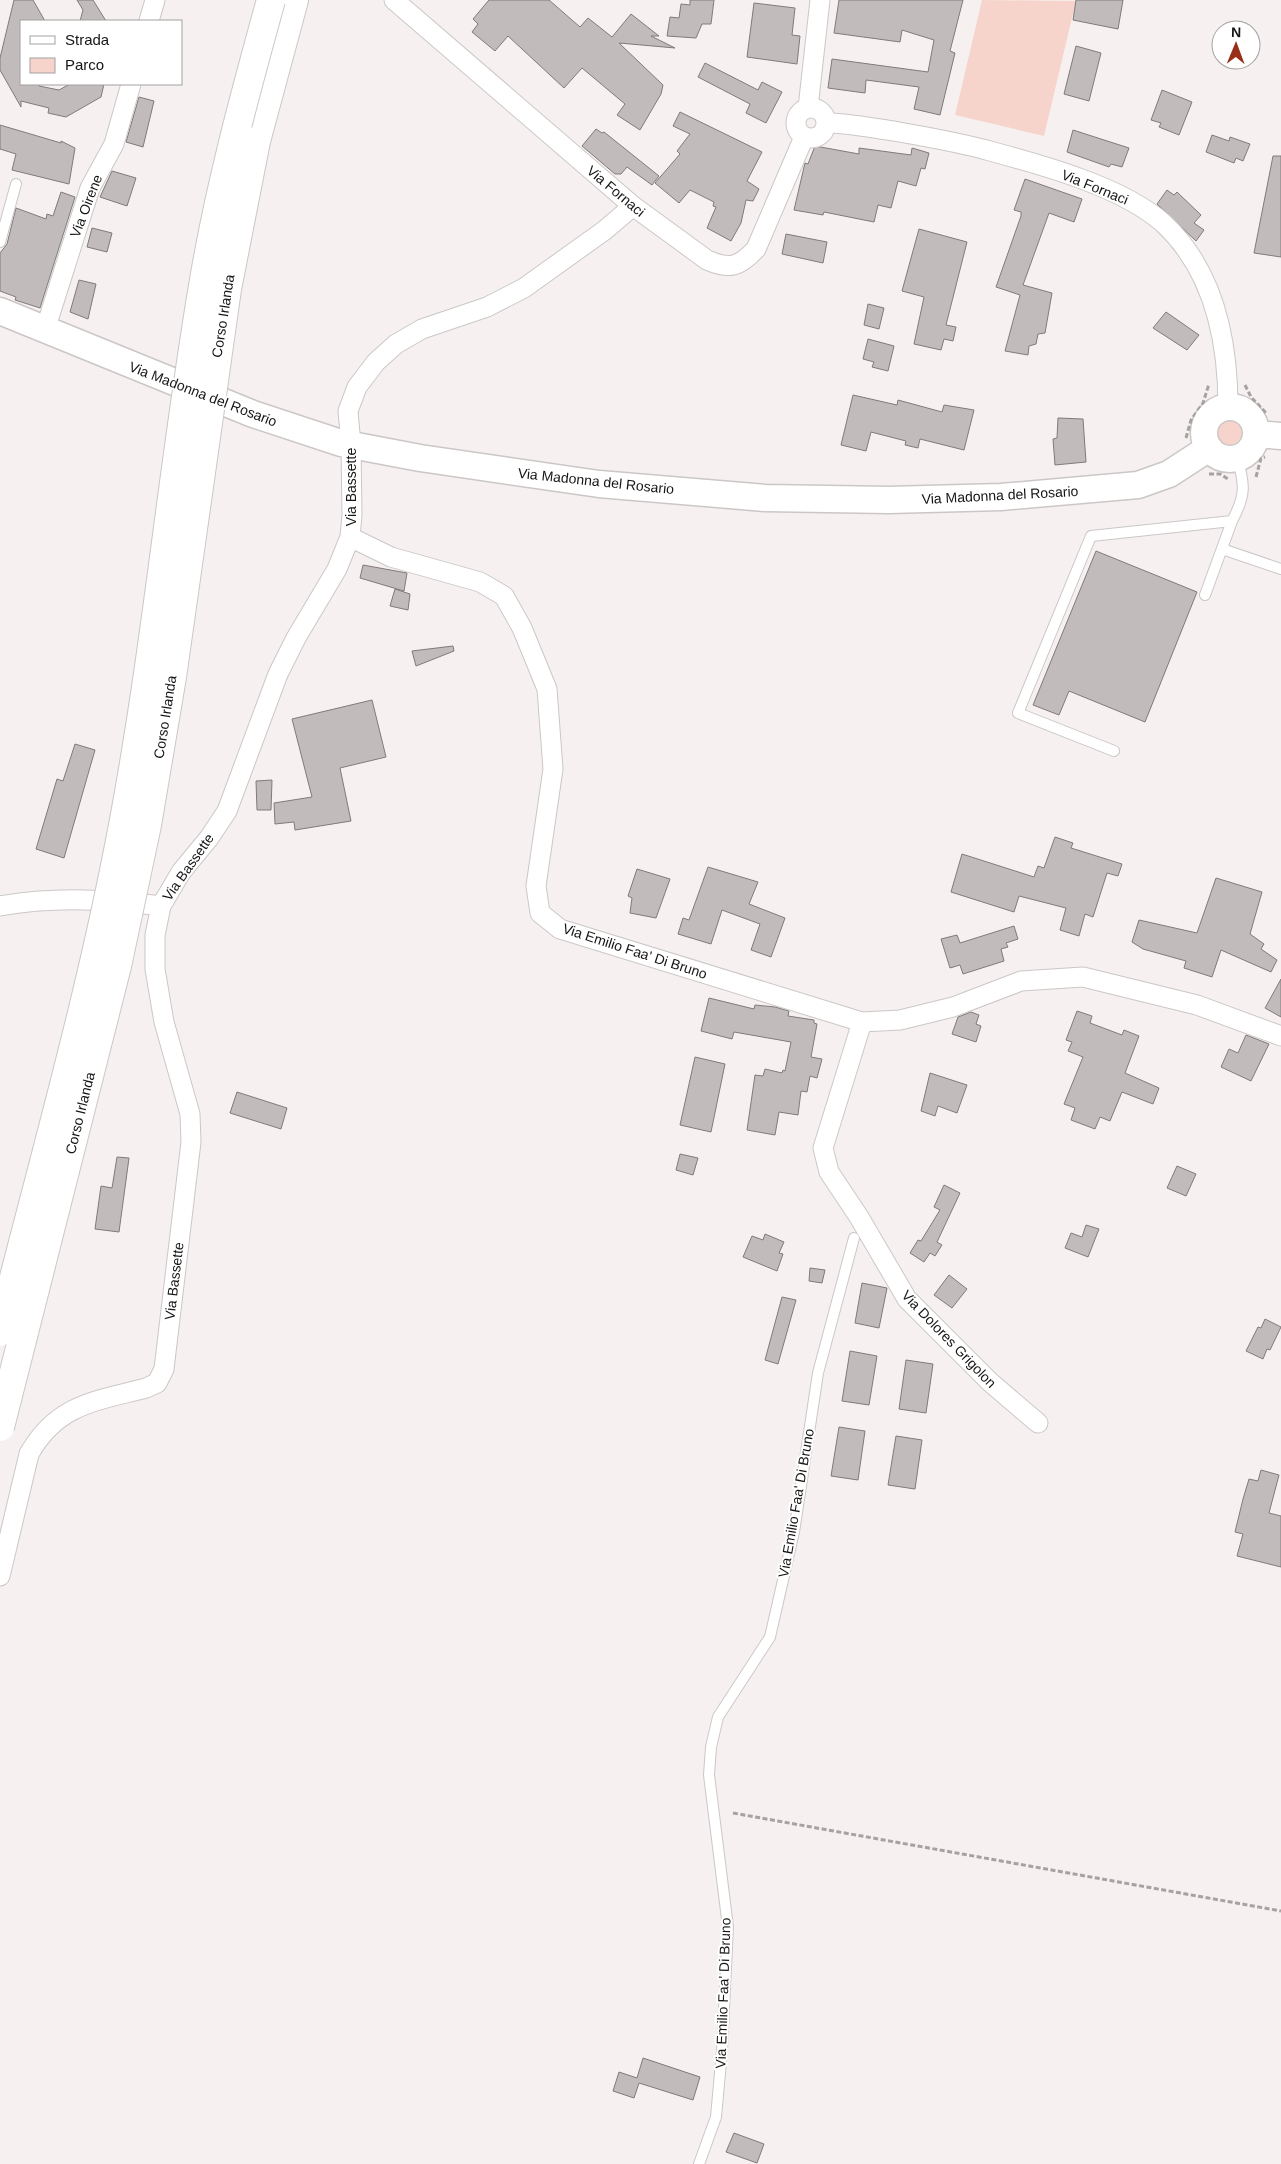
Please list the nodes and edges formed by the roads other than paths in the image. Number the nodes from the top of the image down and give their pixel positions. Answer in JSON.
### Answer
{"nodes":[{"id":1,"x":155,"y":0,"type":"edge"},
{"id":2,"x":271,"y":0,"type":"edge"},
{"id":3,"x":294,"y":0,"type":"edge"},
{"id":4,"x":394,"y":0,"type":"edge"},
{"id":5,"x":820,"y":0,"type":"edge"},
{"id":6,"x":149,"y":20,"type":"edge"},
{"id":7,"x":131,"y":85,"type":"edge"},
{"id":8,"x":808,"y":108,"type":"junction"},
{"id":9,"x":826,"y":123,"type":"junction"},
{"id":10,"x":804,"y":137,"type":"junction"},
{"id":11,"x":16,"y":184,"type":"dead end"},
{"id":12,"x":633,"y":206,"type":"junction"},
{"id":13,"x":0,"y":242,"type":"edge"},
{"id":14,"x":0,"y":311,"type":"edge"},
{"id":15,"x":45,"y":330,"type":"junction"},
{"id":16,"x":1228,"y":407,"type":"junction"},
{"id":17,"x":1271,"y":436,"type":"edge"},
{"id":18,"x":351,"y":445,"type":"junction"},
{"id":19,"x":1209,"y":448,"type":"junction"},
{"id":20,"x":1237,"y":457,"type":"junction"},
{"id":21,"x":1232,"y":521,"type":"junction"},
{"id":22,"x":350,"y":537,"type":"junction"},
{"id":23,"x":1222,"y":549,"type":"junction"},
{"id":24,"x":1281,"y":569,"type":"edge"},
{"id":25,"x":1205,"y":595,"type":"dead end"},
{"id":26,"x":1114,"y":751,"type":"dead end"},
{"id":27,"x":0,"y":906,"type":"edge"},
{"id":28,"x":161,"y":906,"type":"junction"},
{"id":29,"x":862,"y":1022,"type":"junction"},
{"id":30,"x":1281,"y":1036,"type":"edge"},
{"id":31,"x":859,"y":1217,"type":"junction"},
{"id":32,"x":854,"y":1238,"type":"joint"},
{"id":33,"x":0,"y":1332,"type":"edge"},
{"id":34,"x":1038,"y":1423,"type":"dead end"},
{"id":35,"x":0,"y":1427,"type":"edge"},
{"id":36,"x":0,"y":1576,"type":"edge"},
{"id":37,"x":699,"y":2164,"type":"edge"}],
"edges":[{"from":1,"to":6,"type":"street"},
{"from":2,"to":33,"type":"highway","name":"Corso Irlanda","bridge":true},
{"from":3,"to":35,"type":"highway","name":"Corso Irlanda","bridge":true},
{"from":4,"to":12,"type":"street","name":"Via Fornaci"},
{"from":5,"to":8,"type":"street"},
{"from":7,"to":15,"type":"street","name":"Via Oirene"},
{"from":8,"to":9,"type":"street"},
{"from":8,"to":10,"type":"street"},
{"from":9,"to":10,"type":"street"},
{"from":9,"to":16,"type":"street","name":"Via Fornaci"},
{"from":10,"to":12,"type":"street","name":"Via Fornaci"},
{"from":11,"to":13,"type":"lane"},
{"from":12,"to":18,"type":"street","name":"Via Bassette"},
{"from":14,"to":15,"type":"street","name":"Via Madonna del Rosario"},
{"from":15,"to":18,"type":"street","name":"Via Madonna del Rosario"},
{"from":16,"to":17,"type":"street"},
{"from":16,"to":19,"type":"street"},
{"from":17,"to":20,"type":"street"},
{"from":18,"to":19,"type":"street","name":"Via Madonna del Rosario"},
{"from":18,"to":22,"type":"street","name":"Via Bassette"},
{"from":19,"to":20,"type":"street"},
{"from":20,"to":21,"type":"lane"},
{"from":21,"to":23,"type":"lane"},
{"from":21,"to":26,"type":"lane"},
{"from":22,"to":28,"type":"street","name":"Via Bassette"},
{"from":22,"to":29,"type":"street","name":"Via Emilio Faa' Di Bruno"},
{"from":23,"to":24,"type":"lane"},
{"from":23,"to":25,"type":"lane"},
{"from":27,"to":28,"type":"street","name":"Via Bassette"},
{"from":28,"to":36,"type":"street","name":"Via Bassette"},
{"from":29,"to":30,"type":"street","name":"Via Emilio Faa' Di Bruno"},
{"from":29,"to":31,"type":"street"},
{"from":31,"to":32,"type":"street","name":"Via Emilio Faa' Di Bruno"},
{"from":31,"to":34,"type":"street","name":"Via Dolores Grigolon"},
{"from":32,"to":37,"type":"lane","name":"Via Emilio Faa' Di Bruno"}]}
